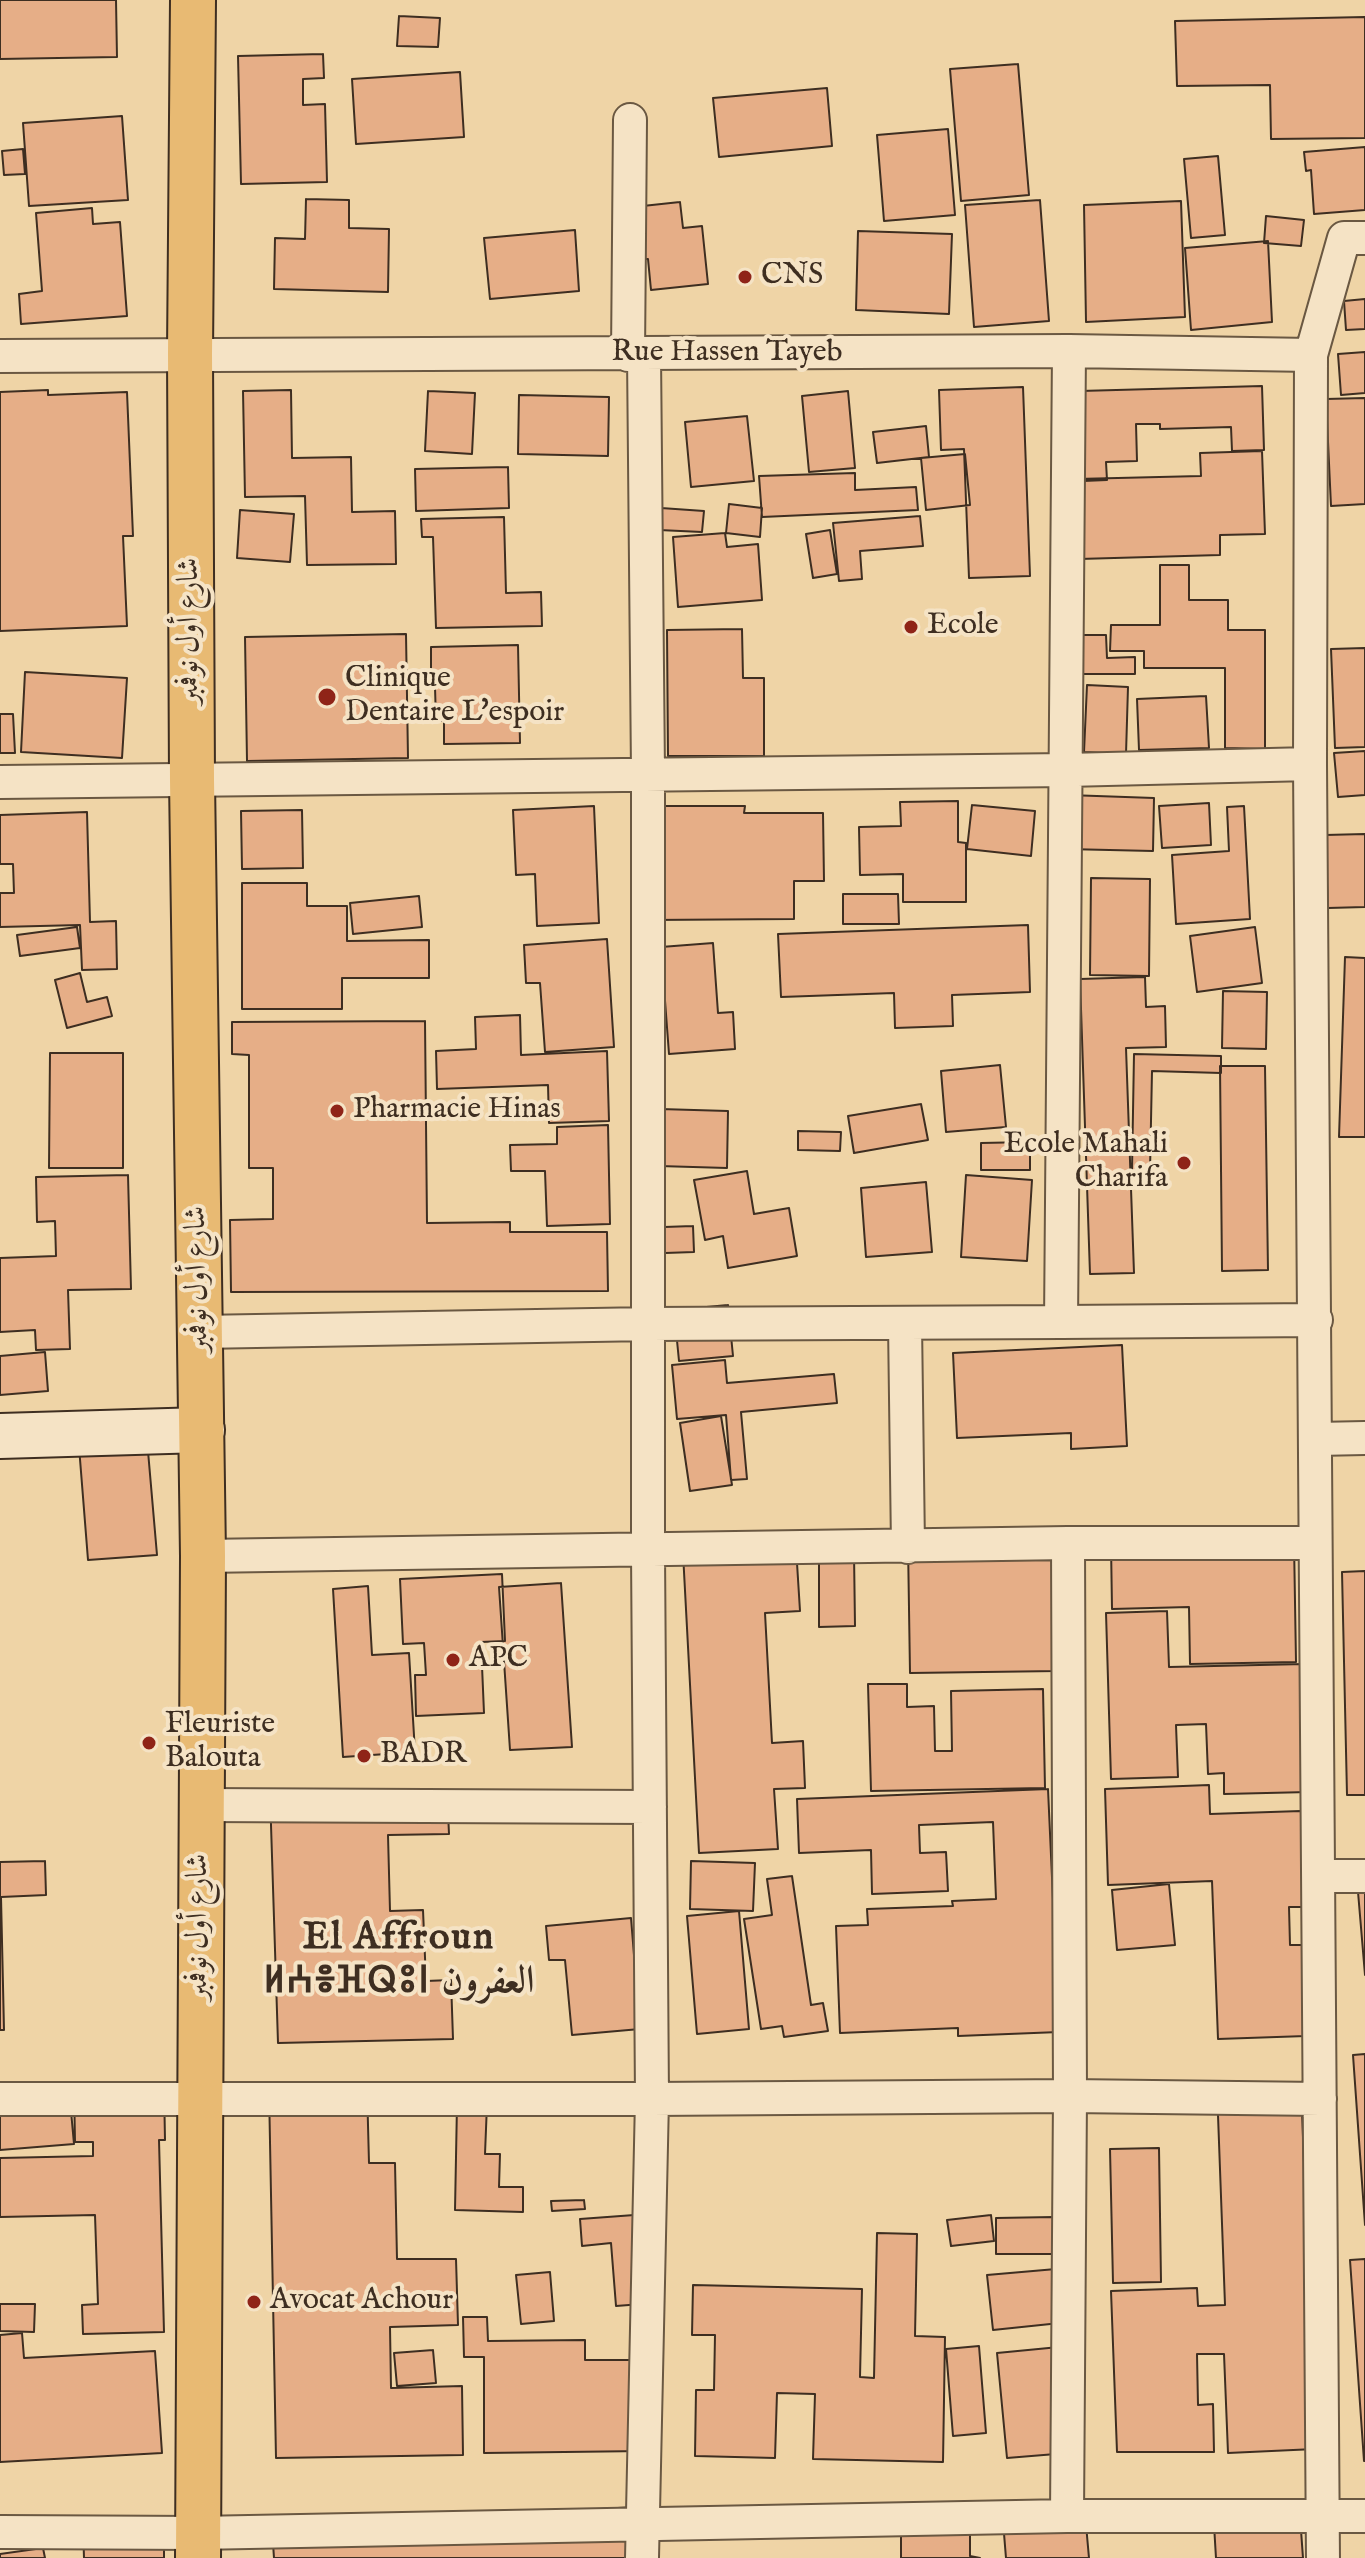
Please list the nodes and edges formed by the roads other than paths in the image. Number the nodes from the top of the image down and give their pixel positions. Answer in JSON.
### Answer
{"nodes":[{"id":1,"x":193,"y":0,"type":"edge"},
{"id":2,"x":630,"y":120,"type":"dead end"},
{"id":3,"x":1365,"y":238,"type":"edge"},
{"id":4,"x":1069,"y":351,"type":"junction"},
{"id":5,"x":190,"y":353,"type":"junction"},
{"id":6,"x":636,"y":355,"type":"junction"},
{"id":7,"x":1311,"y":355,"type":"junction"},
{"id":8,"x":0,"y":356,"type":"edge"},
{"id":9,"x":1310,"y":764,"type":"junction"},
{"id":10,"x":1067,"y":770,"type":"junction"},
{"id":11,"x":648,"y":773,"type":"junction"},
{"id":12,"x":192,"y":780,"type":"junction"},
{"id":13,"x":0,"y":782,"type":"edge"},
{"id":14,"x":1316,"y":1320,"type":"junction"},
{"id":15,"x":1061,"y":1322,"type":"junction"},
{"id":16,"x":905,"y":1323,"type":"junction"},
{"id":17,"x":649,"y":1324,"type":"junction"},
{"id":18,"x":200,"y":1332,"type":"junction"},
{"id":19,"x":202,"y":1430,"type":"junction"},
{"id":20,"x":0,"y":1436,"type":"edge"},
{"id":21,"x":1365,"y":1438,"type":"edge"},
{"id":22,"x":1317,"y":1439,"type":"junction"},
{"id":23,"x":1068,"y":1543,"type":"junction"},
{"id":24,"x":1315,"y":1543,"type":"junction"},
{"id":25,"x":908,"y":1547,"type":"junction"},
{"id":26,"x":648,"y":1552,"type":"junction"},
{"id":27,"x":203,"y":1556,"type":"junction"},
{"id":28,"x":201,"y":1805,"type":"junction"},
{"id":29,"x":650,"y":1807,"type":"junction"},
{"id":30,"x":1319,"y":1876,"type":"junction"},
{"id":31,"x":1365,"y":1876,"type":"edge"},
{"id":32,"x":1070,"y":2096,"type":"junction"},
{"id":33,"x":0,"y":2099,"type":"edge"},
{"id":34,"x":652,"y":2099,"type":"junction"},
{"id":35,"x":1320,"y":2099,"type":"junction"},
{"id":36,"x":200,"y":2100,"type":"junction"},
{"id":37,"x":1067,"y":2516,"type":"junction"},
{"id":38,"x":1365,"y":2516,"type":"edge"},
{"id":39,"x":1323,"y":2517,"type":"junction"},
{"id":40,"x":642,"y":2526,"type":"junction"},
{"id":41,"x":0,"y":2532,"type":"edge"},
{"id":42,"x":198,"y":2546,"type":"edge"},
{"id":43,"x":642,"y":2558,"type":"edge"},
{"id":44,"x":1323,"y":2558,"type":"edge"}],
"edges":[{"from":1,"to":5,"type":"main road","name":"شارع أول نوفمبر"},
{"from":2,"to":6,"type":"street"},
{"from":3,"to":7,"type":"street"},
{"from":4,"to":6,"type":"street","name":"Rue Hassen Tayeb"},
{"from":4,"to":7,"type":"street","name":"Rue Hassen Tayeb"},
{"from":4,"to":10,"type":"street"},
{"from":5,"to":6,"type":"street","name":"Rue Hassen Tayeb"},
{"from":5,"to":8,"type":"street","name":"Rue Hassen Tayeb"},
{"from":5,"to":12,"type":"main road","name":"شارع أول نوفمبر"},
{"from":6,"to":11,"type":"street"},
{"from":7,"to":9,"type":"street"},
{"from":9,"to":10,"type":"street"},
{"from":9,"to":14,"type":"street"},
{"from":10,"to":11,"type":"street"},
{"from":10,"to":15,"type":"street"},
{"from":11,"to":12,"type":"street"},
{"from":11,"to":17,"type":"street"},
{"from":12,"to":13,"type":"street"},
{"from":12,"to":18,"type":"main road","name":"شارع أول نوفمبر"},
{"from":14,"to":15,"type":"street"},
{"from":14,"to":22,"type":"street"},
{"from":15,"to":16,"type":"street"},
{"from":16,"to":17,"type":"street"},
{"from":16,"to":25,"type":"street"},
{"from":17,"to":18,"type":"street"},
{"from":17,"to":26,"type":"street"},
{"from":18,"to":19,"type":"main road","name":"شارع أول نوفمبر"},
{"from":19,"to":20,"type":"main road"},
{"from":19,"to":27,"type":"main road","name":"شارع أول نوفمبر"},
{"from":21,"to":22,"type":"street"},
{"from":22,"to":24,"type":"street"},
{"from":23,"to":24,"type":"street"},
{"from":23,"to":25,"type":"street"},
{"from":23,"to":32,"type":"street"},
{"from":24,"to":30,"type":"street"},
{"from":25,"to":26,"type":"street"},
{"from":26,"to":27,"type":"street"},
{"from":26,"to":29,"type":"street"},
{"from":27,"to":28,"type":"main road","name":"شارع أول نوفمبر"},
{"from":28,"to":29,"type":"street"},
{"from":28,"to":36,"type":"main road","name":"شارع أول نوفمبر"},
{"from":29,"to":34,"type":"street"},
{"from":30,"to":31,"type":"street"},
{"from":30,"to":35,"type":"street"},
{"from":32,"to":34,"type":"street"},
{"from":32,"to":35,"type":"street"},
{"from":32,"to":37,"type":"street"},
{"from":33,"to":36,"type":"street"},
{"from":34,"to":36,"type":"street"},
{"from":34,"to":40,"type":"street"},
{"from":35,"to":39,"type":"street"},
{"from":36,"to":42,"type":"main road","name":"شارع أول نوفمبر"},
{"from":37,"to":39,"type":"street"},
{"from":37,"to":40,"type":"street"},
{"from":38,"to":39,"type":"street"},
{"from":39,"to":44,"type":"street"},
{"from":40,"to":42,"type":"street"},
{"from":40,"to":43,"type":"street"},
{"from":41,"to":42,"type":"street"}]}
